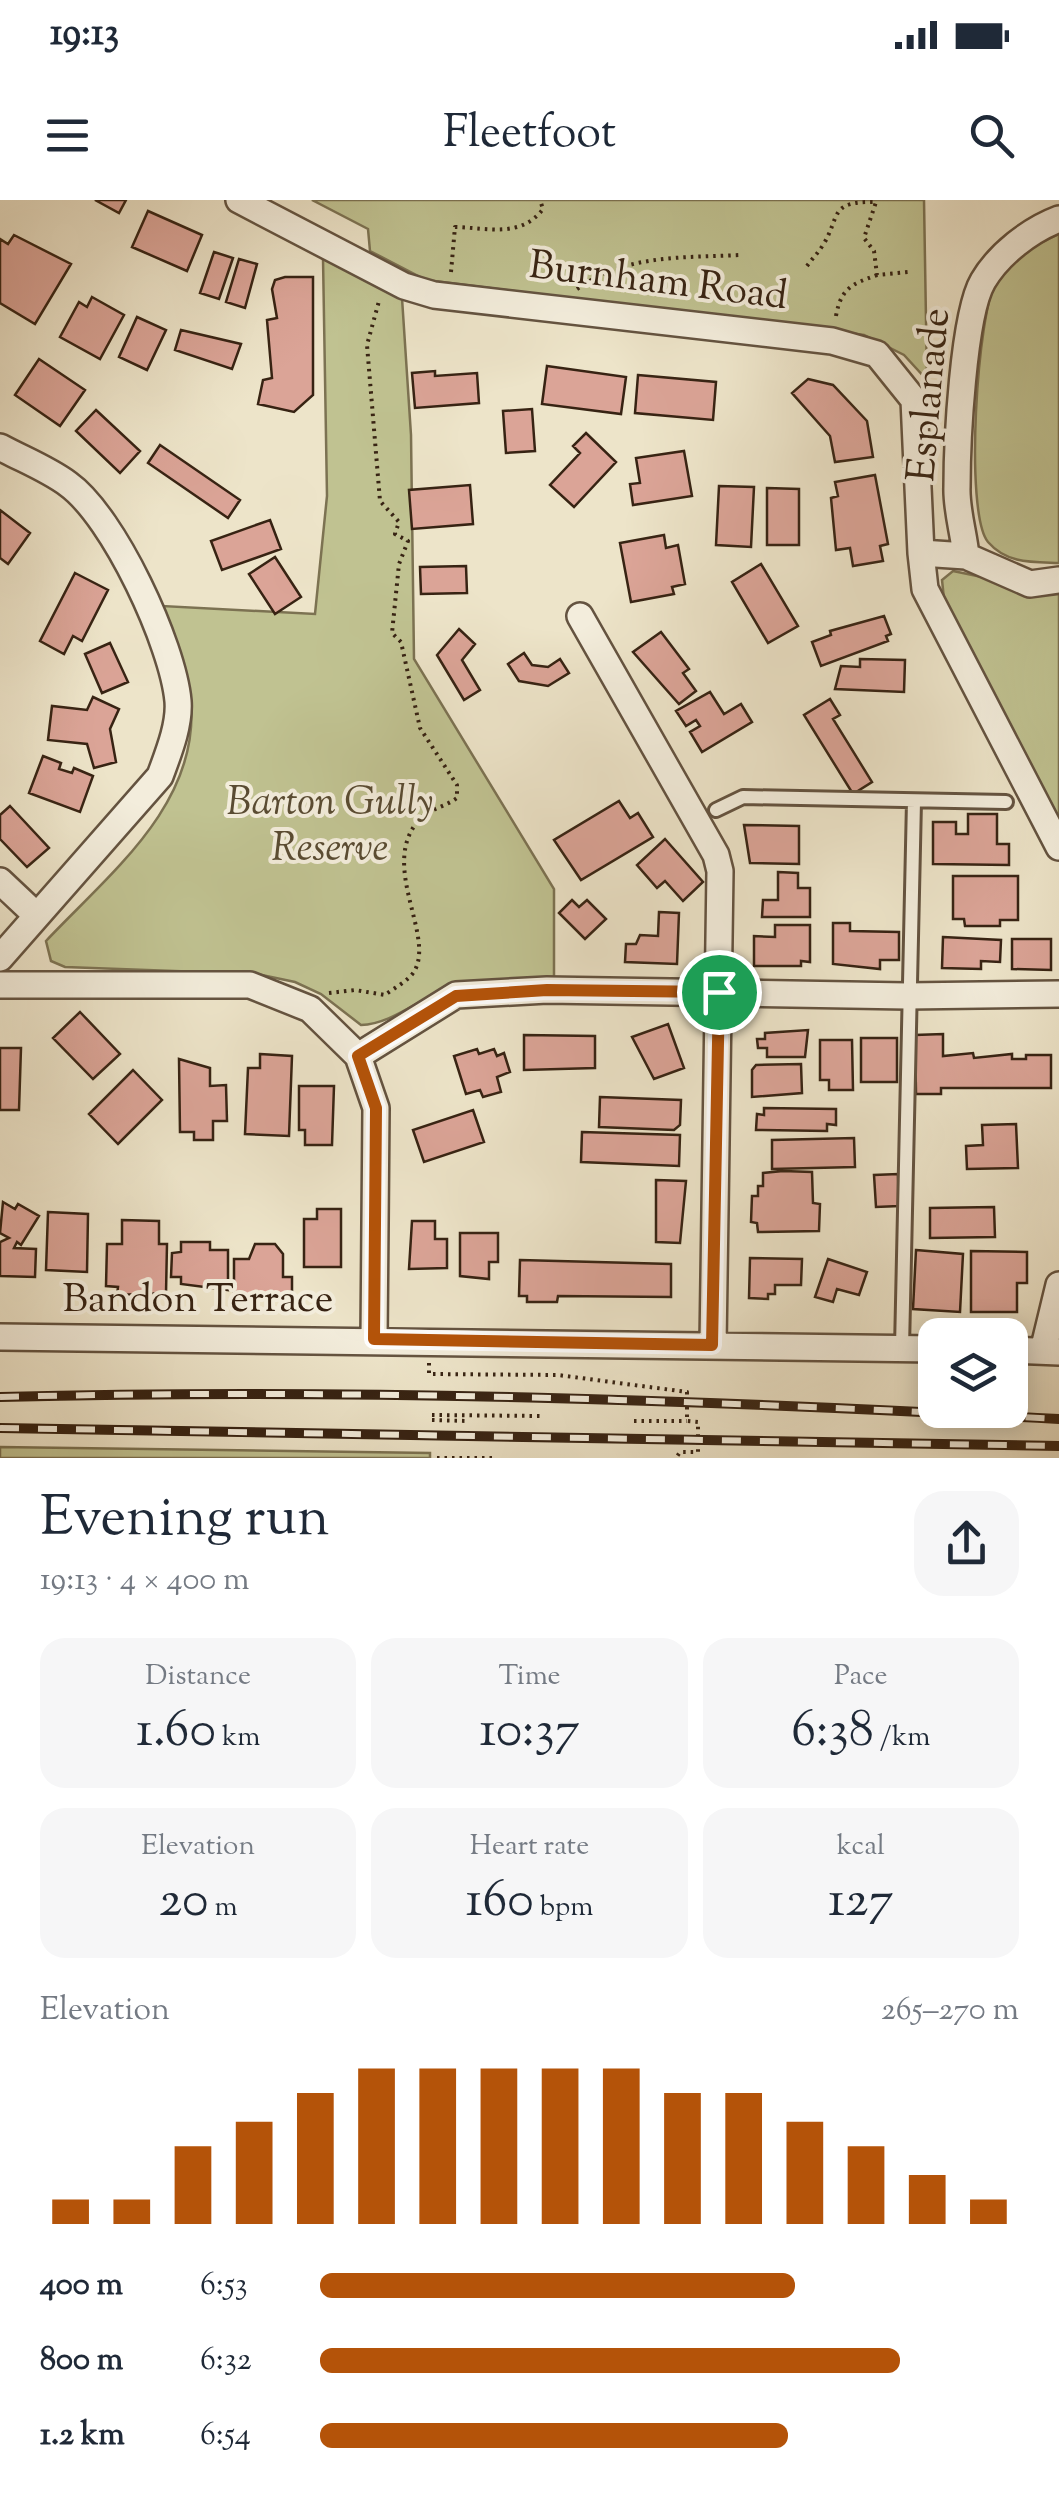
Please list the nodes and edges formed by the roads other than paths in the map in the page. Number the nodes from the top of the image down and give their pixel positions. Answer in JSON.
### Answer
{"nodes":[{"id":1,"x":239,"y":200,"type":"edge"},
{"id":2,"x":1059,"y":219,"type":"edge"},
{"id":3,"x":0,"y":448,"type":"edge"},
{"id":4,"x":922,"y":553,"type":"junction"},
{"id":5,"x":966,"y":556,"type":"junction"},
{"id":6,"x":1059,"y":580,"type":"edge"},
{"id":7,"x":580,"y":616,"type":"dead end"},
{"id":8,"x":914,"y":801,"type":"junction"},
{"id":9,"x":1006,"y":802,"type":"dead end"},
{"id":10,"x":716,"y":810,"type":"dead end"},
{"id":11,"x":1059,"y":846,"type":"edge"},
{"id":12,"x":0,"y":881,"type":"edge"},
{"id":13,"x":36,"y":914,"type":"junction"},
{"id":14,"x":0,"y":958,"type":"edge"},
{"id":15,"x":0,"y":986,"type":"edge"},
{"id":16,"x":719,"y":992,"type":"junction"},
{"id":17,"x":1059,"y":994,"type":"edge"},
{"id":18,"x":907,"y":996,"type":"junction"},
{"id":19,"x":358,"y":1056,"type":"junction"},
{"id":20,"x":1059,"y":1285,"type":"edge"},
{"id":21,"x":0,"y":1337,"type":"edge"},
{"id":22,"x":374,"y":1339,"type":"junction"},
{"id":23,"x":712,"y":1345,"type":"junction"},
{"id":24,"x":902,"y":1348,"type":"junction"},
{"id":25,"x":918,"y":1348,"type":"edge"},
{"id":26,"x":1051,"y":1351,"type":"edge"}],
"edges":[{"from":1,"to":4,"type":"street","name":"Burnham Road"},
{"from":2,"to":5,"type":"street","name":"Esplanade"},
{"from":3,"to":13,"type":"street"},
{"from":4,"to":5,"type":"street"},
{"from":4,"to":11,"type":"street","name":"Burnham Road"},
{"from":5,"to":6,"type":"street"},
{"from":7,"to":16,"type":"street"},
{"from":8,"to":9,"type":"lane"},
{"from":8,"to":10,"type":"lane"},
{"from":8,"to":18,"type":"lane"},
{"from":12,"to":13,"type":"street"},
{"from":13,"to":14,"type":"street"},
{"from":15,"to":19,"type":"street"},
{"from":16,"to":18,"type":"street"},
{"from":16,"to":19,"type":"street"},
{"from":16,"to":23,"type":"street"},
{"from":17,"to":18,"type":"street"},
{"from":18,"to":24,"type":"lane"},
{"from":19,"to":22,"type":"street"},
{"from":20,"to":26,"type":"street"},
{"from":21,"to":22,"type":"street","name":"Bandon Terrace"},
{"from":22,"to":23,"type":"street","name":"Bandon Terrace"},
{"from":23,"to":24,"type":"street","name":"Bandon Terrace"},
{"from":24,"to":25,"type":"street","name":"Bandon Terrace"}]}
